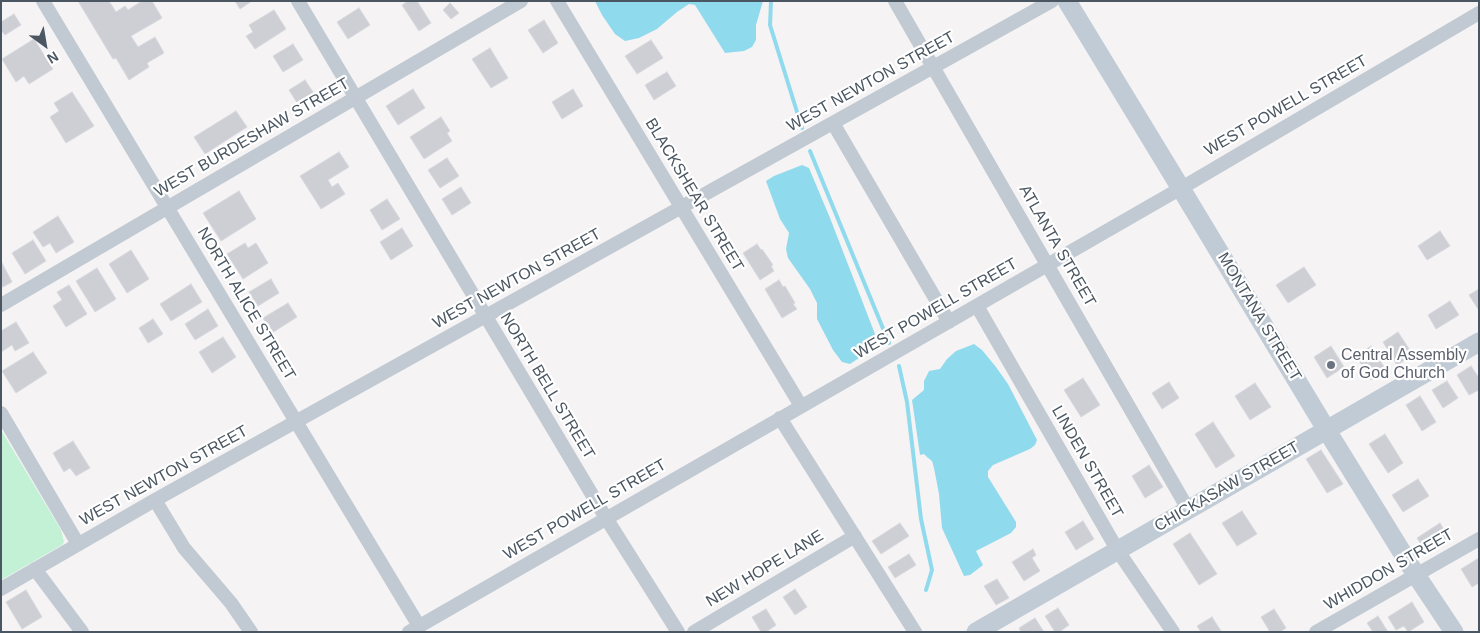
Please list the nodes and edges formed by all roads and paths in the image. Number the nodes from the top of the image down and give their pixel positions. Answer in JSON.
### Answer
{"nodes":[{"id":1,"x":42,"y":1,"type":"edge"},
{"id":2,"x":298,"y":1,"type":"edge"},
{"id":3,"x":521,"y":1,"type":"edge"},
{"id":4,"x":557,"y":1,"type":"edge"},
{"id":5,"x":895,"y":1,"type":"edge"},
{"id":6,"x":1052,"y":1,"type":"edge"},
{"id":7,"x":1067,"y":1,"type":"edge"},
{"id":8,"x":1479,"y":13,"type":"edge"},
{"id":9,"x":932,"y":67,"type":"junction"},
{"id":10,"x":356,"y":97,"type":"junction"},
{"id":11,"x":833,"y":123,"type":"junction"},
{"id":12,"x":1181,"y":188,"type":"junction"},
{"id":13,"x":168,"y":208,"type":"junction"},
{"id":14,"x":681,"y":208,"type":"junction"},
{"id":15,"x":1047,"y":265,"type":"junction"},
{"id":16,"x":1,"y":305,"type":"edge"},
{"id":17,"x":977,"y":306,"type":"junction"},
{"id":18,"x":485,"y":316,"type":"junction"},
{"id":19,"x":949,"y":322,"type":"junction"},
{"id":20,"x":1479,"y":342,"type":"edge"},
{"id":21,"x":801,"y":406,"type":"junction"},
{"id":22,"x":1,"y":413,"type":"edge"},
{"id":23,"x":780,"y":418,"type":"junction"},
{"id":24,"x":297,"y":422,"type":"junction"},
{"id":25,"x":1326,"y":429,"type":"junction"},
{"id":26,"x":155,"y":500,"type":"junction"},
{"id":27,"x":1188,"y":509,"type":"junction"},
{"id":28,"x":606,"y":518,"type":"junction"},
{"id":29,"x":855,"y":536,"type":"junction"},
{"id":30,"x":1479,"y":539,"type":"edge"},
{"id":31,"x":78,"y":544,"type":"junction"},
{"id":32,"x":1118,"y":551,"type":"junction"},
{"id":33,"x":35,"y":569,"type":"junction"},
{"id":34,"x":1416,"y":575,"type":"junction"},
{"id":35,"x":1,"y":589,"type":"edge"},
{"id":36,"x":414,"y":629,"type":"edge"},
{"id":37,"x":82,"y":632,"type":"edge"},
{"id":38,"x":251,"y":632,"type":"edge"},
{"id":39,"x":678,"y":632,"type":"edge"},
{"id":40,"x":694,"y":632,"type":"edge"},
{"id":41,"x":915,"y":632,"type":"edge"},
{"id":42,"x":976,"y":632,"type":"edge"},
{"id":43,"x":1173,"y":632,"type":"edge"},
{"id":44,"x":1316,"y":632,"type":"edge"},
{"id":45,"x":1454,"y":632,"type":"edge"}],
"edges":[{"from":1,"to":13,"type":"street","name":"NORTH ALICE STREET"},
{"from":2,"to":10,"type":"street","name":"NORTH BELL STREET"},
{"from":3,"to":10,"type":"street","name":"WEST BURDESHAW STREET"},
{"from":4,"to":14,"type":"street","name":"BLACKSHEAR STREET"},
{"from":5,"to":9,"type":"street","name":"ATLANTA STREET"},
{"from":6,"to":9,"type":"street","name":"WEST NEWTON STREET"},
{"from":7,"to":12,"type":"street","name":"MONTANA STREET"},
{"from":8,"to":12,"type":"street","name":"WEST POWELL STREET"},
{"from":9,"to":11,"type":"street","name":"WEST NEWTON STREET"},
{"from":9,"to":15,"type":"street","name":"ATLANTA STREET"},
{"from":10,"to":13,"type":"street","name":"WEST BURDESHAW STREET"},
{"from":10,"to":18,"type":"street","name":"NORTH BELL STREET"},
{"from":11,"to":14,"type":"street","name":"WEST NEWTON STREET"},
{"from":11,"to":19,"type":"street"},
{"from":12,"to":15,"type":"street","name":"WEST POWELL STREET"},
{"from":12,"to":25,"type":"street","name":"MONTANA STREET"},
{"from":13,"to":16,"type":"street","name":"WEST BURDESHAW STREET"},
{"from":13,"to":24,"type":"street","name":"NORTH ALICE STREET"},
{"from":14,"to":18,"type":"street","name":"WEST NEWTON STREET"},
{"from":14,"to":21,"type":"street","name":"BLACKSHEAR STREET"},
{"from":15,"to":17,"type":"street","name":"WEST POWELL STREET"},
{"from":15,"to":27,"type":"street","name":"ATLANTA STREET"},
{"from":17,"to":19,"type":"street","name":"WEST POWELL STREET"},
{"from":17,"to":32,"type":"street","name":"LINDEN STREET"},
{"from":18,"to":24,"type":"street","name":"WEST NEWTON STREET"},
{"from":18,"to":28,"type":"street","name":"NORTH BELL STREET"},
{"from":19,"to":21,"type":"street","name":"WEST POWELL STREET"},
{"from":20,"to":25,"type":"street","name":"CHICKASAW STREET"},
{"from":21,"to":23,"type":"street","name":"WEST POWELL STREET"},
{"from":22,"to":31,"type":"street"},
{"from":23,"to":28,"type":"street","name":"WEST POWELL STREET"},
{"from":23,"to":29,"type":"street"},
{"from":24,"to":26,"type":"street","name":"WEST NEWTON STREET"},
{"from":24,"to":36,"type":"street","name":"NORTH ALICE STREET"},
{"from":25,"to":27,"type":"street","name":"CHICKASAW STREET"},
{"from":25,"to":34,"type":"street","name":"MONTANA STREET"},
{"from":26,"to":31,"type":"street","name":"WEST NEWTON STREET"},
{"from":26,"to":38,"type":"street"},
{"from":27,"to":32,"type":"street","name":"CHICKASAW STREET"},
{"from":28,"to":36,"type":"street","name":"WEST POWELL STREET"},
{"from":28,"to":39,"type":"street","name":"NORTH BELL STREET"},
{"from":29,"to":40,"type":"street","name":"NEW HOPE LANE"},
{"from":29,"to":41,"type":"street"},
{"from":30,"to":34,"type":"street","name":"WHIDDON STREET"},
{"from":31,"to":33,"type":"street","name":"WEST NEWTON STREET"},
{"from":32,"to":42,"type":"street","name":"CHICKASAW STREET"},
{"from":32,"to":43,"type":"street","name":"LINDEN STREET"},
{"from":33,"to":35,"type":"street","name":"WEST NEWTON STREET"},
{"from":33,"to":37,"type":"street"},
{"from":34,"to":44,"type":"street","name":"WHIDDON STREET"},
{"from":34,"to":45,"type":"street","name":"MONTANA STREET"}]}
